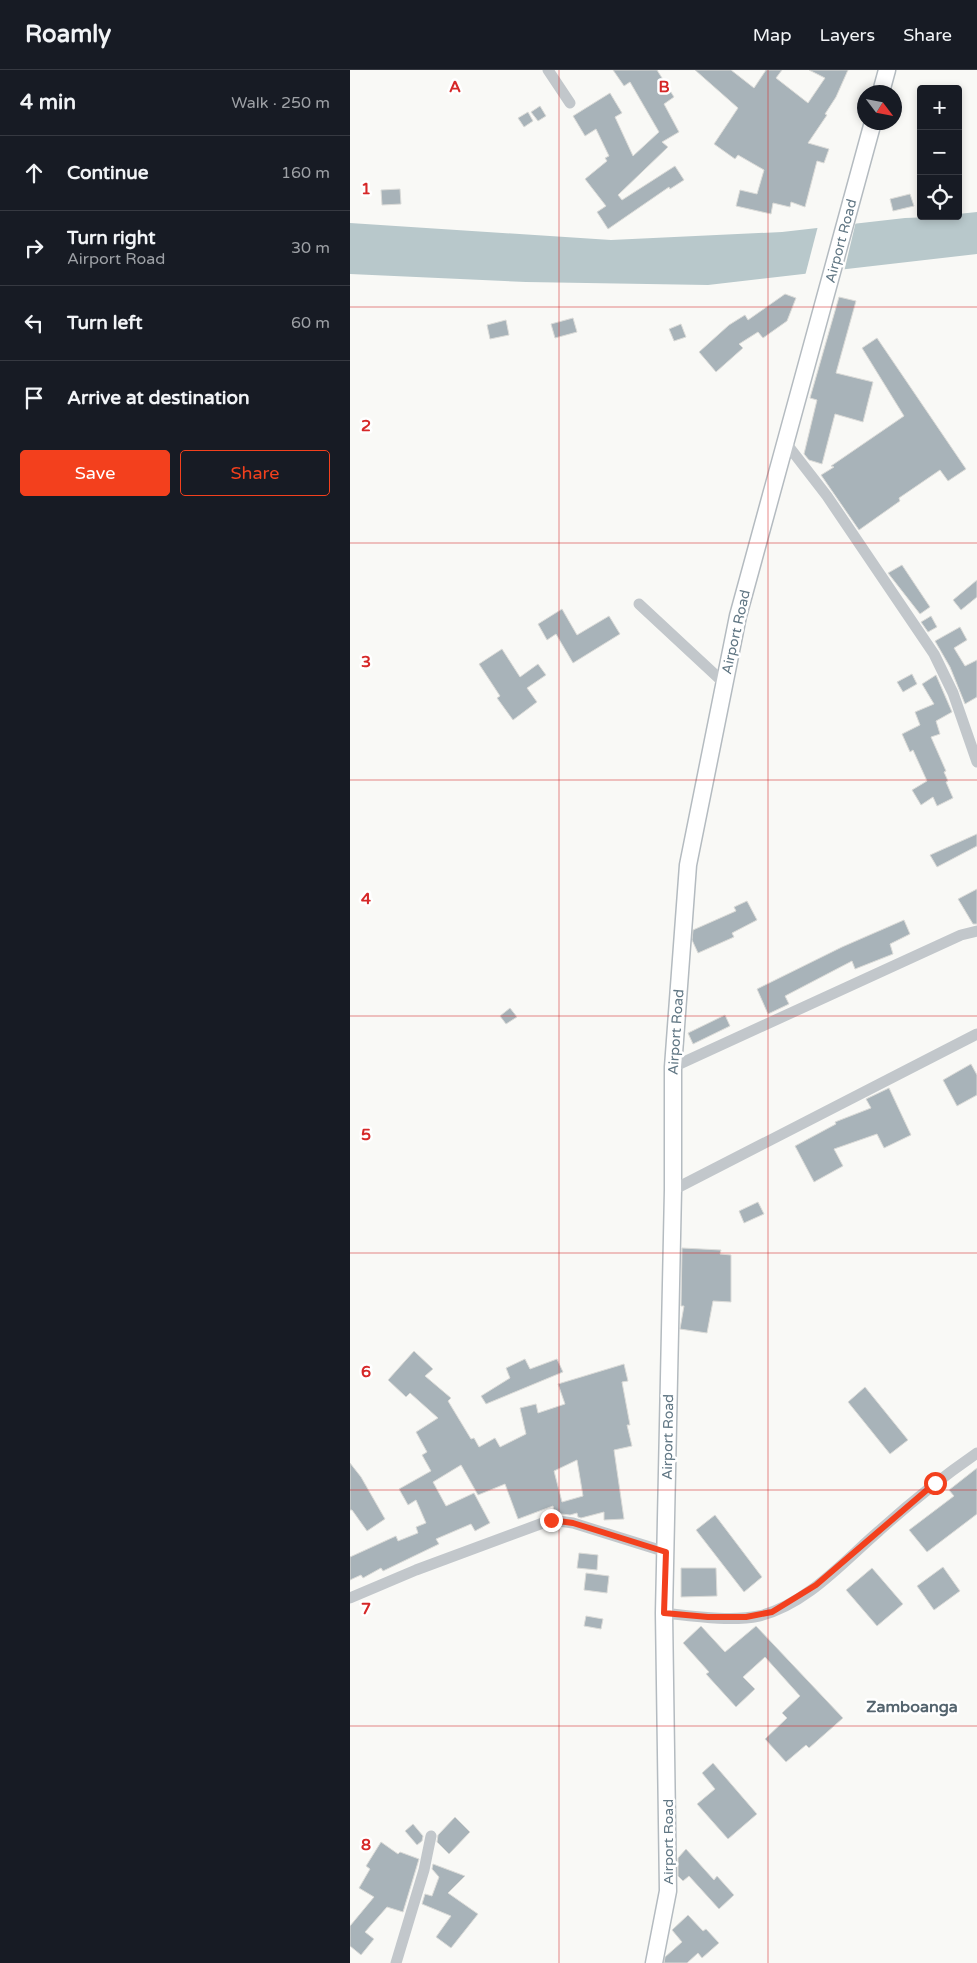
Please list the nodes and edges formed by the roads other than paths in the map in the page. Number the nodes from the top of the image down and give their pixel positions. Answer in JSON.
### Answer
{"nodes":[{"id":1,"x":548,"y":70,"type":"edge"},
{"id":2,"x":886,"y":70,"type":"edge"},
{"id":3,"x":882,"y":85,"type":"edge"},
{"id":4,"x":570,"y":103,"type":"dead end"},
{"id":5,"x":870,"y":130,"type":"edge"},
{"id":6,"x":786,"y":443,"type":"junction"},
{"id":7,"x":639,"y":604,"type":"dead end"},
{"id":8,"x":724,"y":683,"type":"junction"},
{"id":9,"x":977,"y":762,"type":"edge"},
{"id":10,"x":977,"y":931,"type":"edge"},
{"id":11,"x":977,"y":1034,"type":"edge"},
{"id":12,"x":673,"y":1067,"type":"junction"},
{"id":13,"x":673,"y":1190,"type":"junction"},
{"id":14,"x":977,"y":1453,"type":"edge"},
{"id":15,"x":666,"y":1552,"type":"junction"},
{"id":16,"x":350,"y":1598,"type":"edge"},
{"id":17,"x":664,"y":1613,"type":"junction"},
{"id":18,"x":431,"y":1836,"type":"dead end"},
{"id":19,"x":396,"y":1963,"type":"edge"},
{"id":20,"x":654,"y":1963,"type":"edge"}],
"edges":[{"from":1,"to":4,"type":"street"},
{"from":2,"to":3,"type":"main road"},
{"from":5,"to":6,"type":"main road","name":"Airport Road"},
{"from":6,"to":8,"type":"main road","name":"Airport Road"},
{"from":6,"to":9,"type":"street"},
{"from":7,"to":8,"type":"street"},
{"from":8,"to":12,"type":"main road","name":"Airport Road"},
{"from":10,"to":12,"type":"street"},
{"from":11,"to":13,"type":"street"},
{"from":12,"to":13,"type":"main road","name":"Airport Road"},
{"from":13,"to":15,"type":"main road","name":"Airport Road"},
{"from":14,"to":17,"type":"street"},
{"from":15,"to":16,"type":"street"},
{"from":15,"to":17,"type":"main road","name":"Airport Road"},
{"from":17,"to":20,"type":"main road","name":"Airport Road"},
{"from":18,"to":19,"type":"street"}]}
